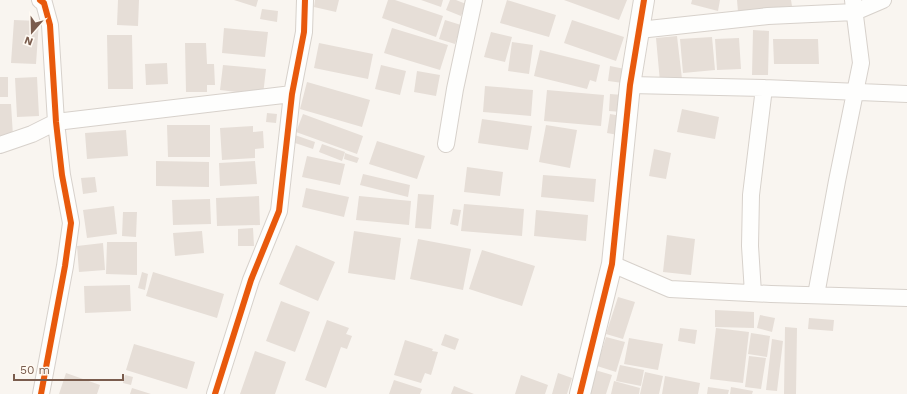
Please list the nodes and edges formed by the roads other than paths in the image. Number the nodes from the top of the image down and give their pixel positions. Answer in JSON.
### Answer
{"nodes":[{"id":1,"x":305,"y":0,"type":"edge"},
{"id":2,"x":474,"y":0,"type":"edge"},
{"id":3,"x":644,"y":0,"type":"edge"},
{"id":4,"x":883,"y":0,"type":"edge"},
{"id":5,"x":44,"y":1,"type":"edge"},
{"id":6,"x":854,"y":6,"type":"edge"},
{"id":7,"x":639,"y":30,"type":"junction"},
{"id":8,"x":630,"y":85,"type":"junction"},
{"id":9,"x":764,"y":88,"type":"junction"},
{"id":10,"x":855,"y":93,"type":"junction"},
{"id":11,"x":292,"y":94,"type":"junction"},
{"id":12,"x":907,"y":94,"type":"edge"},
{"id":13,"x":56,"y":122,"type":"junction"},
{"id":14,"x":0,"y":144,"type":"edge"},
{"id":15,"x":446,"y":144,"type":"dead end"},
{"id":16,"x":612,"y":264,"type":"junction"},
{"id":17,"x":753,"y":293,"type":"junction"},
{"id":18,"x":816,"y":295,"type":"junction"},
{"id":19,"x":907,"y":298,"type":"edge"},
{"id":20,"x":41,"y":394,"type":"edge"},
{"id":21,"x":215,"y":394,"type":"edge"},
{"id":22,"x":580,"y":394,"type":"edge"}],
"edges":[{"from":1,"to":11,"type":"street"},
{"from":2,"to":15,"type":"street"},
{"from":3,"to":7,"type":"street"},
{"from":4,"to":6,"type":"street"},
{"from":5,"to":13,"type":"street"},
{"from":6,"to":7,"type":"street"},
{"from":6,"to":10,"type":"street"},
{"from":7,"to":8,"type":"street"},
{"from":8,"to":9,"type":"street"},
{"from":8,"to":16,"type":"street"},
{"from":9,"to":10,"type":"street"},
{"from":9,"to":17,"type":"street"},
{"from":10,"to":12,"type":"street"},
{"from":10,"to":18,"type":"street"},
{"from":11,"to":13,"type":"street"},
{"from":11,"to":21,"type":"street"},
{"from":13,"to":14,"type":"street"},
{"from":13,"to":20,"type":"street"},
{"from":16,"to":17,"type":"street"},
{"from":16,"to":22,"type":"street"},
{"from":17,"to":18,"type":"street"},
{"from":18,"to":19,"type":"street"}]}
